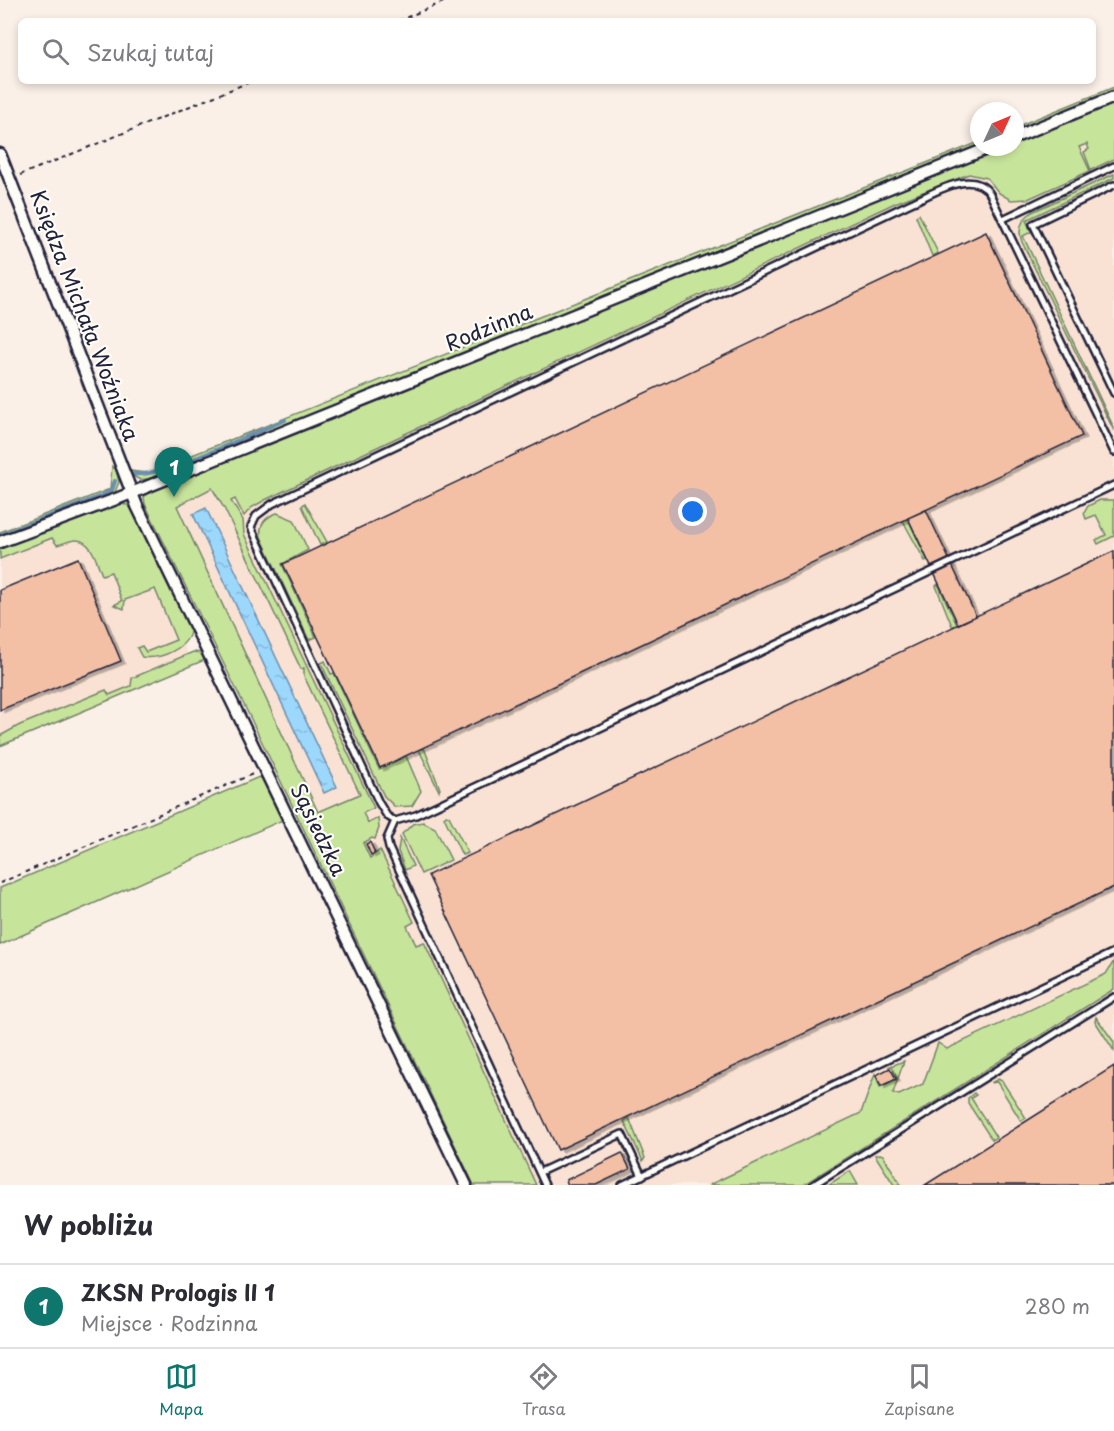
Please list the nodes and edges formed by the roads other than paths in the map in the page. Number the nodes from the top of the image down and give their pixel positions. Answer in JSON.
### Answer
{"nodes":[{"id":1,"x":1114,"y":97,"type":"edge"},
{"id":2,"x":1024,"y":133,"type":"edge"},
{"id":3,"x":0,"y":154,"type":"edge"},
{"id":4,"x":970,"y":155,"type":"edge"},
{"id":5,"x":1114,"y":166,"type":"edge"},
{"id":6,"x":1114,"y":185,"type":"edge"},
{"id":7,"x":1003,"y":219,"type":"junction"},
{"id":8,"x":1114,"y":393,"type":"edge"},
{"id":9,"x":1114,"y":453,"type":"edge"},
{"id":10,"x":1114,"y":485,"type":"edge"},
{"id":11,"x":131,"y":492,"type":"junction"},
{"id":12,"x":0,"y":542,"type":"edge"},
{"id":13,"x":395,"y":821,"type":"junction"},
{"id":14,"x":1114,"y":952,"type":"edge"},
{"id":15,"x":1114,"y":998,"type":"edge"},
{"id":16,"x":540,"y":1172,"type":"junction"},
{"id":17,"x":642,"y":1176,"type":"junction"},
{"id":18,"x":466,"y":1185,"type":"edge"},
{"id":19,"x":546,"y":1185,"type":"edge"},
{"id":20,"x":622,"y":1185,"type":"edge"},
{"id":21,"x":813,"y":1185,"type":"edge"}],
"edges":[{"from":1,"to":2,"type":"street"},
{"from":3,"to":11,"type":"street","name":"Księdza Michała Woźniaka"},
{"from":4,"to":11,"type":"street","name":"Rodzinna"},
{"from":5,"to":7,"type":"lane"},
{"from":6,"to":8,"type":"lane"},
{"from":7,"to":9,"type":"lane"},
{"from":7,"to":13,"type":"lane"},
{"from":10,"to":13,"type":"lane"},
{"from":11,"to":12,"type":"street","name":"Rodzinna"},
{"from":11,"to":18,"type":"street","name":"Sąsiedzka"},
{"from":13,"to":16,"type":"lane"},
{"from":14,"to":17,"type":"lane"},
{"from":15,"to":21,"type":"lane"},
{"from":16,"to":17,"type":"lane"},
{"from":16,"to":19,"type":"lane"},
{"from":17,"to":20,"type":"lane"}]}
